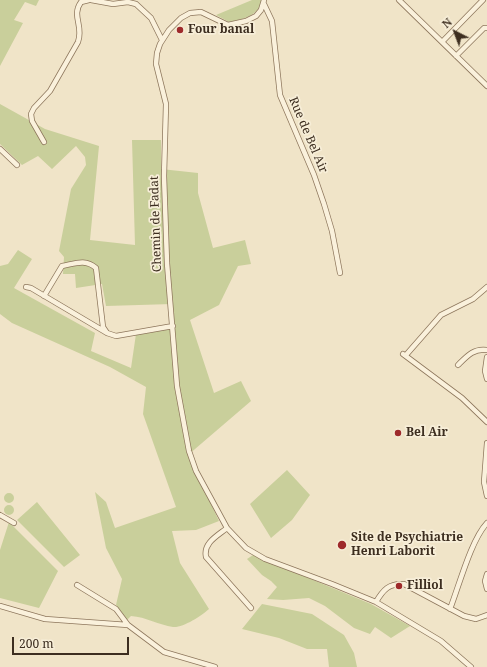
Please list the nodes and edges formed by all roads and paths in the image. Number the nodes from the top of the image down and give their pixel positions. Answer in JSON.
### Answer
{"nodes":[{"id":1,"x":90,"y":0,"type":"edge"},
{"id":2,"x":399,"y":0,"type":"edge"},
{"id":3,"x":483,"y":0,"type":"edge"},
{"id":4,"x":80,"y":1,"type":"edge"},
{"id":5,"x":264,"y":2,"type":"edge"},
{"id":6,"x":487,"y":28,"type":"edge"},
{"id":7,"x":162,"y":40,"type":"junction"},
{"id":8,"x":442,"y":42,"type":"junction"},
{"id":9,"x":456,"y":56,"type":"junction"},
{"id":10,"x":487,"y":86,"type":"edge"},
{"id":11,"x":44,"y":142,"type":"dead end"},
{"id":12,"x":0,"y":149,"type":"edge"},
{"id":13,"x":17,"y":165,"type":"dead end"},
{"id":14,"x":340,"y":273,"type":"dead end"},
{"id":15,"x":26,"y":287,"type":"dead end"},
{"id":16,"x":487,"y":287,"type":"edge"},
{"id":17,"x":44,"y":296,"type":"junction"},
{"id":18,"x":173,"y":326,"type":"junction"},
{"id":19,"x":107,"y":333,"type":"junction"},
{"id":20,"x":487,"y":350,"type":"edge"},
{"id":21,"x":487,"y":357,"type":"edge"},
{"id":22,"x":458,"y":365,"type":"dead end"},
{"id":23,"x":487,"y":379,"type":"edge"},
{"id":24,"x":487,"y":422,"type":"edge"},
{"id":25,"x":487,"y":443,"type":"edge"},
{"id":26,"x":487,"y":452,"type":"edge"},
{"id":27,"x":487,"y":496,"type":"edge"},
{"id":28,"x":0,"y":515,"type":"edge"},
{"id":29,"x":14,"y":523,"type":"dead end"},
{"id":30,"x":487,"y":523,"type":"edge"},
{"id":31,"x":227,"y":528,"type":"junction"},
{"id":32,"x":487,"y":574,"type":"edge"},
{"id":33,"x":77,"y":585,"type":"dead end"},
{"id":34,"x":487,"y":589,"type":"edge"},
{"id":35,"x":376,"y":602,"type":"junction"},
{"id":36,"x":0,"y":606,"type":"edge"},
{"id":37,"x":251,"y":608,"type":"dead end"},
{"id":38,"x":450,"y":609,"type":"junction"},
{"id":39,"x":487,"y":615,"type":"edge"},
{"id":40,"x":128,"y":625,"type":"junction"},
{"id":41,"x":215,"y":667,"type":"edge"},
{"id":42,"x":471,"y":667,"type":"edge"}],
"edges":[{"from":1,"to":4,"type":"street"},
{"from":1,"to":7,"type":"street"},
{"from":2,"to":8,"type":"street"},
{"from":3,"to":8,"type":"street"},
{"from":4,"to":11,"type":"street"},
{"from":5,"to":7,"type":"street","name":"Chemin de Fadat"},
{"from":5,"to":14,"type":"street","name":"Rue de Bel Air"},
{"from":6,"to":9,"type":"street"},
{"from":7,"to":18,"type":"street","name":"Chemin de Fadat"},
{"from":8,"to":9,"type":"street"},
{"from":9,"to":10,"type":"street"},
{"from":12,"to":13,"type":"street"},
{"from":15,"to":17,"type":"street"},
{"from":16,"to":24,"type":"street"},
{"from":17,"to":19,"type":"street"},
{"from":17,"to":19,"type":"street"},
{"from":18,"to":19,"type":"street"},
{"from":18,"to":31,"type":"street","name":"Chemin de Fadat"},
{"from":20,"to":22,"type":"street"},
{"from":21,"to":23,"type":"street"},
{"from":25,"to":26,"type":"street"},
{"from":26,"to":27,"type":"street"},
{"from":28,"to":29,"type":"street"},
{"from":30,"to":38,"type":"street"},
{"from":31,"to":35,"type":"street","name":"Chemin de Fadat"},
{"from":31,"to":37,"type":"street"},
{"from":32,"to":34,"type":"street"},
{"from":33,"to":40,"type":"street"},
{"from":35,"to":38,"type":"street"},
{"from":35,"to":42,"type":"street","name":"Chemin de Fadat"},
{"from":36,"to":40,"type":"street"},
{"from":38,"to":39,"type":"street"},
{"from":40,"to":41,"type":"street"}]}
